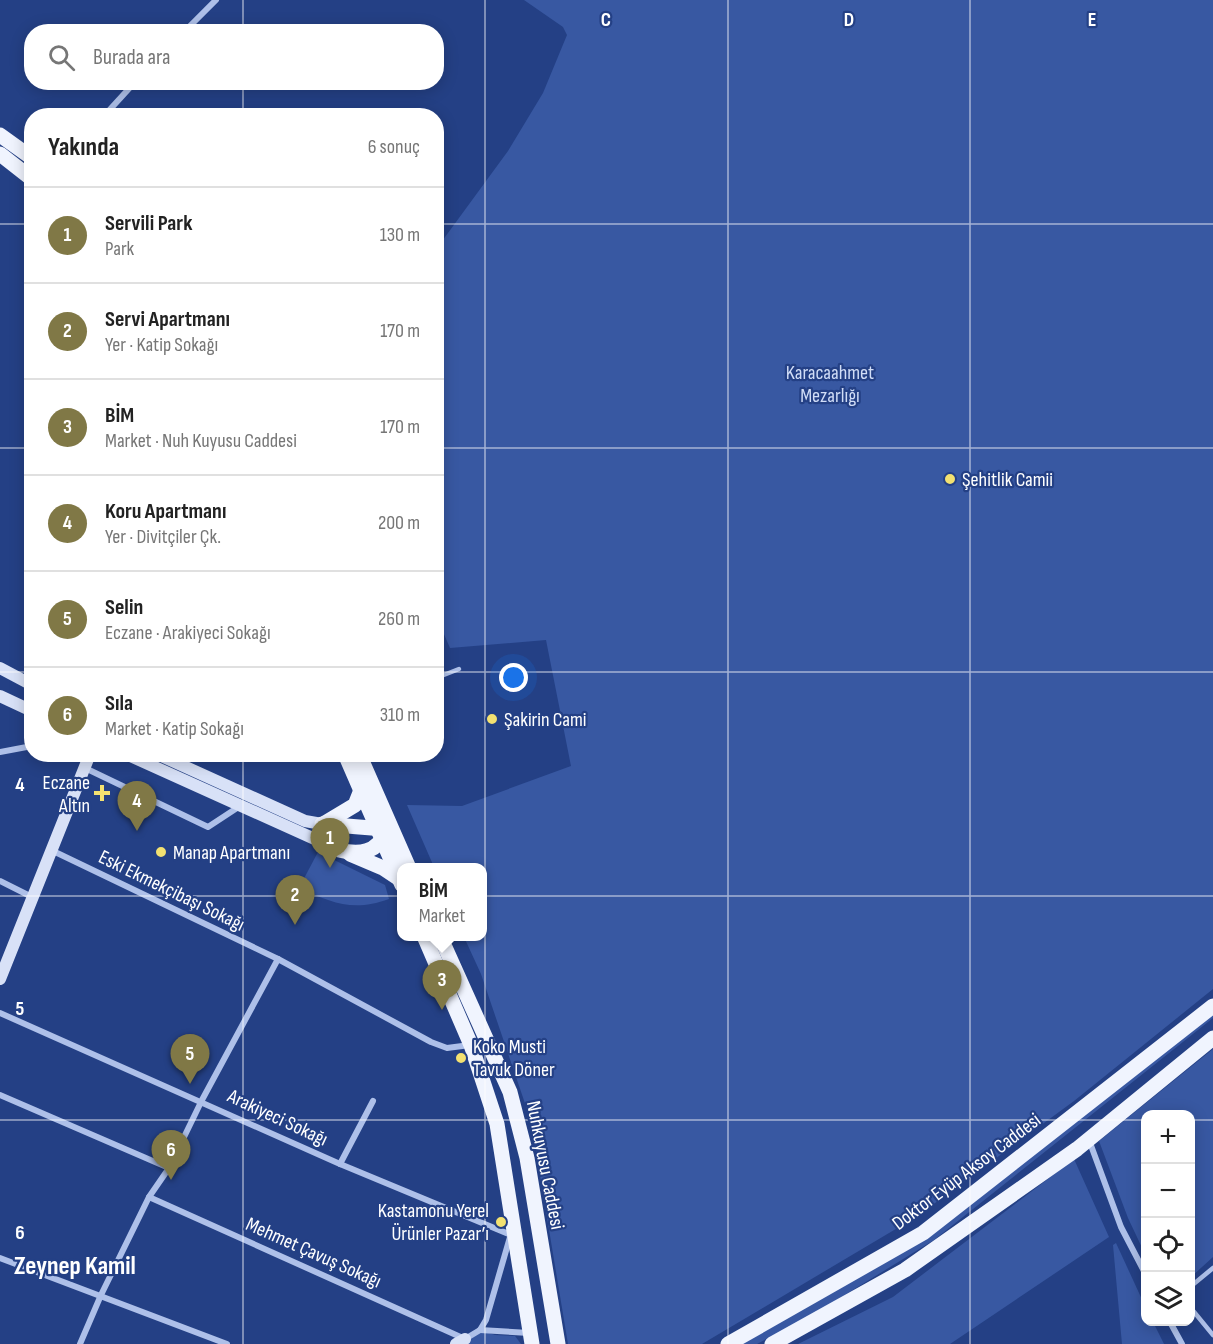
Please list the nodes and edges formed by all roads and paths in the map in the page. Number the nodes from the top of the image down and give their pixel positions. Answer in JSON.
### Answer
{"nodes":[{"id":1,"x":216,"y":0,"type":"edge"},
{"id":2,"x":191,"y":24,"type":"edge"},
{"id":3,"x":128,"y":90,"type":"edge"},
{"id":4,"x":111,"y":108,"type":"edge"},
{"id":5,"x":0,"y":135,"type":"edge"},
{"id":6,"x":24,"y":152,"type":"edge"},
{"id":7,"x":0,"y":154,"type":"edge"},
{"id":8,"x":24,"y":173,"type":"edge"},
{"id":9,"x":0,"y":668,"type":"edge"},
{"id":10,"x":459,"y":669,"type":"dead end"},
{"id":11,"x":444,"y":675,"type":"edge"},
{"id":12,"x":24,"y":680,"type":"edge"},
{"id":13,"x":0,"y":696,"type":"edge"},
{"id":14,"x":24,"y":707,"type":"edge"},
{"id":15,"x":24,"y":748,"type":"edge"},
{"id":16,"x":0,"y":752,"type":"edge"},
{"id":17,"x":87,"y":762,"type":"edge"},
{"id":18,"x":144,"y":762,"type":"edge"},
{"id":19,"x":174,"y":762,"type":"edge"},
{"id":20,"x":348,"y":762,"type":"edge"},
{"id":21,"x":363,"y":762,"type":"edge"},
{"id":22,"x":85,"y":768,"type":"junction"},
{"id":23,"x":360,"y":790,"type":"junction"},
{"id":24,"x":240,"y":806,"type":"junction"},
{"id":25,"x":322,"y":824,"type":"junction"},
{"id":26,"x":385,"y":832,"type":"junction"},
{"id":27,"x":339,"y":850,"type":"junction"},
{"id":28,"x":53,"y":851,"type":"junction"},
{"id":29,"x":397,"y":863,"type":"edge"},
{"id":30,"x":397,"y":874,"type":"edge"},
{"id":31,"x":0,"y":881,"type":"edge"},
{"id":32,"x":34,"y":898,"type":"junction"},
{"id":33,"x":426,"y":941,"type":"edge"},
{"id":34,"x":442,"y":941,"type":"edge"},
{"id":35,"x":278,"y":959,"type":"junction"},
{"id":36,"x":0,"y":979,"type":"edge"},
{"id":37,"x":1213,"y":1006,"type":"edge"},
{"id":38,"x":0,"y":1012,"type":"edge"},
{"id":39,"x":1213,"y":1038,"type":"edge"},
{"id":40,"x":471,"y":1045,"type":"junction"},
{"id":41,"x":0,"y":1095,"type":"edge"},
{"id":42,"x":202,"y":1100,"type":"junction"},
{"id":43,"x":373,"y":1101,"type":"dead end"},
{"id":44,"x":1089,"y":1139,"type":"junction"},
{"id":45,"x":340,"y":1164,"type":"junction"},
{"id":46,"x":169,"y":1168,"type":"junction"},
{"id":47,"x":149,"y":1197,"type":"junction"},
{"id":48,"x":513,"y":1236,"type":"junction"},
{"id":49,"x":0,"y":1258,"type":"edge"},
{"id":50,"x":1213,"y":1268,"type":"edge"},
{"id":51,"x":1144,"y":1272,"type":"edge"},
{"id":52,"x":1195,"y":1284,"type":"edge"},
{"id":53,"x":101,"y":1295,"type":"junction"},
{"id":54,"x":1195,"y":1311,"type":"edge"},
{"id":55,"x":1172,"y":1326,"type":"edge"},
{"id":56,"x":480,"y":1330,"type":"junction"},
{"id":57,"x":1213,"y":1335,"type":"edge"},
{"id":58,"x":530,"y":1338,"type":"edge"},
{"id":59,"x":461,"y":1341,"type":"edge"},
{"id":60,"x":80,"y":1344,"type":"edge"},
{"id":61,"x":227,"y":1344,"type":"edge"},
{"id":62,"x":558,"y":1344,"type":"edge"},
{"id":63,"x":728,"y":1344,"type":"edge"},
{"id":64,"x":772,"y":1344,"type":"edge"},
{"id":65,"x":1182,"y":1344,"type":"edge"}],
"edges":[{"from":1,"to":2,"type":"street"},
{"from":3,"to":4,"type":"street"},
{"from":5,"to":6,"type":"main road"},
{"from":7,"to":8,"type":"main road"},
{"from":9,"to":12,"type":"street"},
{"from":10,"to":11,"type":"lane"},
{"from":13,"to":14,"type":"street"},
{"from":15,"to":16,"type":"street"},
{"from":17,"to":22,"type":"street"},
{"from":18,"to":24,"type":"street"},
{"from":19,"to":25,"type":"street"},
{"from":20,"to":23,"type":"main road"},
{"from":21,"to":26,"type":"main road"},
{"from":22,"to":24,"type":"street"},
{"from":22,"to":28,"type":"street"},
{"from":23,"to":25,"type":"main road"},
{"from":23,"to":26,"type":"main road"},
{"from":24,"to":27,"type":"street"},
{"from":25,"to":26,"type":"main road"},
{"from":26,"to":27,"type":"main road"},
{"from":26,"to":29,"type":"main road"},
{"from":27,"to":30,"type":"main road"},
{"from":28,"to":32,"type":"street"},
{"from":28,"to":35,"type":"street","name":"Eski Ekmekçibaşı Sokağı"},
{"from":31,"to":32,"type":"street"},
{"from":32,"to":36,"type":"street"},
{"from":33,"to":40,"type":"main road"},
{"from":34,"to":62,"type":"main road","name":"Nuhkuyusu Caddesi"},
{"from":35,"to":40,"type":"street","name":"Eski Ekmekçibaşı Sokağı"},
{"from":35,"to":42,"type":"street"},
{"from":37,"to":63,"type":"main road","name":"Doktor Eyüp Aksoy Caddesi"},
{"from":38,"to":42,"type":"street","name":"Arakiyeci Sokağı"},
{"from":39,"to":44,"type":"main road"},
{"from":40,"to":48,"type":"main road"},
{"from":41,"to":46,"type":"street"},
{"from":42,"to":45,"type":"street","name":"Arakiyeci Sokağı"},
{"from":42,"to":46,"type":"street"},
{"from":43,"to":45,"type":"street"},
{"from":44,"to":51,"type":"street"},
{"from":44,"to":64,"type":"main road"},
{"from":45,"to":48,"type":"street","name":"Arakiyeci Sokağı"},
{"from":46,"to":47,"type":"street"},
{"from":47,"to":53,"type":"street"},
{"from":47,"to":59,"type":"street","name":"Mehmet Çavuş Sokağı"},
{"from":48,"to":56,"type":"street"},
{"from":48,"to":58,"type":"main road"},
{"from":49,"to":53,"type":"street"},
{"from":50,"to":52,"type":"lane"},
{"from":53,"to":60,"type":"street"},
{"from":53,"to":61,"type":"street"},
{"from":54,"to":57,"type":"lane"},
{"from":55,"to":65,"type":"street"},
{"from":56,"to":58,"type":"street"},
{"from":56,"to":59,"type":"street"}]}
